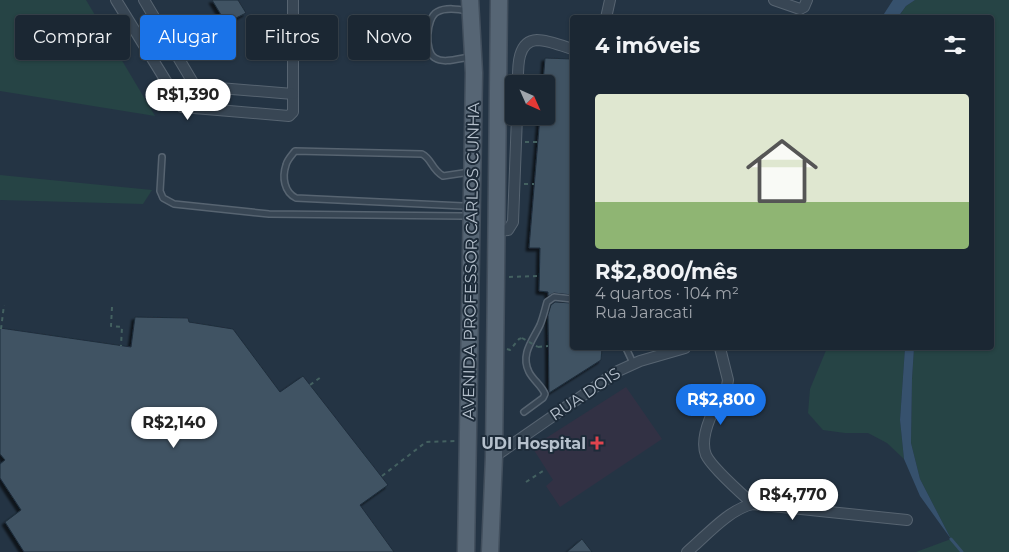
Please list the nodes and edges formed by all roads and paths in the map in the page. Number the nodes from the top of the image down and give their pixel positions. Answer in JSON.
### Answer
{"nodes":[{"id":1,"x":116,"y":0,"type":"edge"},
{"id":2,"x":144,"y":0,"type":"edge"},
{"id":3,"x":293,"y":0,"type":"edge"},
{"id":4,"x":499,"y":0,"type":"edge"},
{"id":5,"x":510,"y":0,"type":"edge"},
{"id":6,"x":610,"y":0,"type":"edge"},
{"id":7,"x":774,"y":0,"type":"edge"},
{"id":8,"x":807,"y":0,"type":"edge"},
{"id":9,"x":470,"y":6,"type":"edge"},
{"id":10,"x":607,"y":15,"type":"edge"},
{"id":11,"x":500,"y":32,"type":"junction"},
{"id":12,"x":570,"y":48,"type":"edge"},
{"id":13,"x":473,"y":57,"type":"junction"},
{"id":14,"x":518,"y":75,"type":"edge"},
{"id":15,"x":293,"y":94,"type":"junction"},
{"id":16,"x":505,"y":122,"type":"edge"},
{"id":17,"x":498,"y":123,"type":"junction"},
{"id":18,"x":517,"y":125,"type":"edge"},
{"id":19,"x":162,"y":157,"type":"dead end"},
{"id":20,"x":473,"y":171,"type":"junction"},
{"id":21,"x":463,"y":206,"type":"dead end"},
{"id":22,"x":462,"y":216,"type":"dead end"},
{"id":23,"x":497,"y":231,"type":"junction"},
{"id":24,"x":539,"y":276,"type":"dead end"},
{"id":25,"x":496,"y":278,"type":"junction"},
{"id":26,"x":570,"y":299,"type":"edge"},
{"id":27,"x":4,"y":305,"type":"dead end"},
{"id":28,"x":112,"y":307,"type":"dead end"},
{"id":29,"x":1,"y":328,"type":"edge"},
{"id":30,"x":121,"y":346,"type":"dead end"},
{"id":31,"x":548,"y":346,"type":"dead end"},
{"id":32,"x":495,"y":349,"type":"junction"},
{"id":33,"x":627,"y":350,"type":"edge"},
{"id":34,"x":678,"y":350,"type":"edge"},
{"id":35,"x":720,"y":350,"type":"edge"},
{"id":36,"x":633,"y":363,"type":"junction"},
{"id":37,"x":321,"y":377,"type":"dead end"},
{"id":38,"x":310,"y":385,"type":"dead end"},
{"id":39,"x":524,"y":412,"type":"dead end"},
{"id":40,"x":455,"y":441,"type":"dead end"},
{"id":41,"x":494,"y":457,"type":"junction"},
{"id":42,"x":546,"y":469,"type":"dead end"},
{"id":43,"x":382,"y":476,"type":"dead end"},
{"id":44,"x":526,"y":482,"type":"dead end"},
{"id":45,"x":753,"y":504,"type":"junction"},
{"id":46,"x":907,"y":520,"type":"dead end"},
{"id":47,"x":466,"y":552,"type":"edge"},
{"id":48,"x":490,"y":552,"type":"edge"},
{"id":49,"x":687,"y":552,"type":"edge"}],
"edges":[{"from":1,"to":15,"type":"street"},
{"from":2,"to":15,"type":"street"},
{"from":3,"to":15,"type":"street"},
{"from":4,"to":11,"type":"main road","name":"AVENIDA PROFESSOR CARLOS CUNHA"},
{"from":5,"to":11,"type":"main road"},
{"from":6,"to":10,"type":"street"},
{"from":7,"to":8,"type":"street"},
{"from":9,"to":13,"type":"main road","name":"AVENIDA PROFESSOR CARLOS CUNHA"},
{"from":9,"to":13,"type":"lane"},
{"from":11,"to":17,"type":"main road","name":"AVENIDA PROFESSOR CARLOS CUNHA"},
{"from":12,"to":14,"type":"street"},
{"from":13,"to":20,"type":"main road","name":"AVENIDA PROFESSOR CARLOS CUNHA"},
{"from":16,"to":17,"type":"street"},
{"from":17,"to":23,"type":"main road","name":"AVENIDA PROFESSOR CARLOS CUNHA"},
{"from":18,"to":23,"type":"street"},
{"from":19,"to":22,"type":"lane"},
{"from":20,"to":21,"type":"lane"},
{"from":20,"to":47,"type":"main road","name":"AVENIDA PROFESSOR CARLOS CUNHA"},
{"from":23,"to":25,"type":"main road","name":"AVENIDA PROFESSOR CARLOS CUNHA"},
{"from":24,"to":25,"type":"path"},
{"from":25,"to":32,"type":"main road","name":"AVENIDA PROFESSOR CARLOS CUNHA"},
{"from":26,"to":39,"type":"lane"},
{"from":27,"to":29,"type":"path"},
{"from":28,"to":30,"type":"path"},
{"from":31,"to":32,"type":"path","bridge":true},
{"from":32,"to":41,"type":"main road","name":"AVENIDA PROFESSOR CARLOS CUNHA"},
{"from":33,"to":36,"type":"lane"},
{"from":34,"to":36,"type":"street","name":"RUA DOIS"},
{"from":35,"to":45,"type":"street"},
{"from":36,"to":41,"type":"street","name":"RUA DOIS"},
{"from":37,"to":38,"type":"path"},
{"from":40,"to":43,"type":"path"},
{"from":41,"to":48,"type":"main road","name":"AVENIDA PROFESSOR CARLOS CUNHA"},
{"from":42,"to":44,"type":"path"},
{"from":45,"to":46,"type":"street"},
{"from":45,"to":49,"type":"street"}]}
